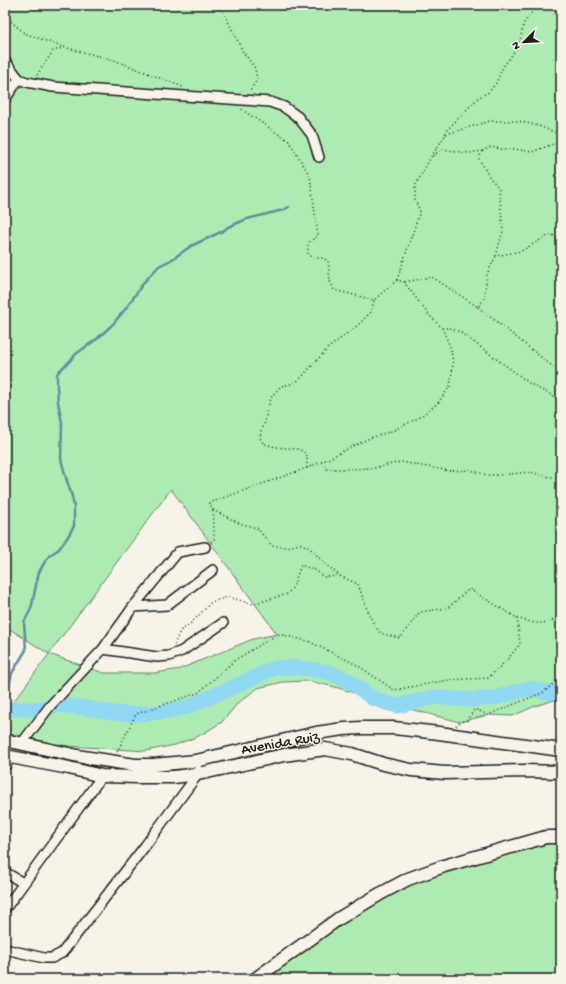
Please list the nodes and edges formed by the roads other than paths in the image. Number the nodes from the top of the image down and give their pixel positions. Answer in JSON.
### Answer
{"nodes":[{"id":1,"x":5,"y":61,"type":"edge"},
{"id":2,"x":23,"y":80,"type":"junction"},
{"id":3,"x":5,"y":99,"type":"edge"},
{"id":4,"x":319,"y":157,"type":"dead end"},
{"id":5,"x":205,"y":547,"type":"road end"},
{"id":6,"x":213,"y":570,"type":"dead end"},
{"id":7,"x":133,"y":607,"type":"junction"},
{"id":8,"x":223,"y":623,"type":"dead end"},
{"id":9,"x":102,"y":649,"type":"junction"},
{"id":10,"x":5,"y":740,"type":"edge"},
{"id":11,"x":22,"y":743,"type":"junction"},
{"id":12,"x":561,"y":750,"type":"edge"},
{"id":13,"x":7,"y":760,"type":"edge"},
{"id":14,"x":196,"y":761,"type":"junction"},
{"id":15,"x":561,"y":772,"type":"edge"},
{"id":16,"x":198,"y":774,"type":"junction"},
{"id":17,"x":102,"y":776,"type":"junction"},
{"id":18,"x":561,"y":837,"type":"edge"},
{"id":19,"x":5,"y":872,"type":"edge"},
{"id":20,"x":23,"y":883,"type":"junction"},
{"id":21,"x":5,"y":908,"type":"edge"},
{"id":22,"x":5,"y":949,"type":"edge"},
{"id":23,"x":255,"y":979,"type":"edge"}],
"edges":[{"from":1,"to":2,"type":"street"},
{"from":2,"to":3,"type":"street"},
{"from":2,"to":4,"type":"street"},
{"from":5,"to":7,"type":"street"},
{"from":6,"to":7,"type":"street"},
{"from":7,"to":9,"type":"street"},
{"from":8,"to":9,"type":"street"},
{"from":9,"to":11,"type":"street"},
{"from":10,"to":11,"type":"street","name":"Avenida Ruiz"},
{"from":11,"to":14,"type":"street","name":"Avenida Ruiz"},
{"from":12,"to":14,"type":"street","name":"Avenida Ruiz"},
{"from":13,"to":17,"type":"street","name":"Avenida Ruiz"},
{"from":14,"to":16,"type":"street"},
{"from":15,"to":16,"type":"street","name":"Avenida Ruiz"},
{"from":16,"to":17,"type":"street","name":"Avenida Ruiz"},
{"from":16,"to":22,"type":"street"},
{"from":17,"to":20,"type":"street"},
{"from":18,"to":23,"type":"street"},
{"from":19,"to":20,"type":"street"},
{"from":20,"to":21,"type":"street"}]}
